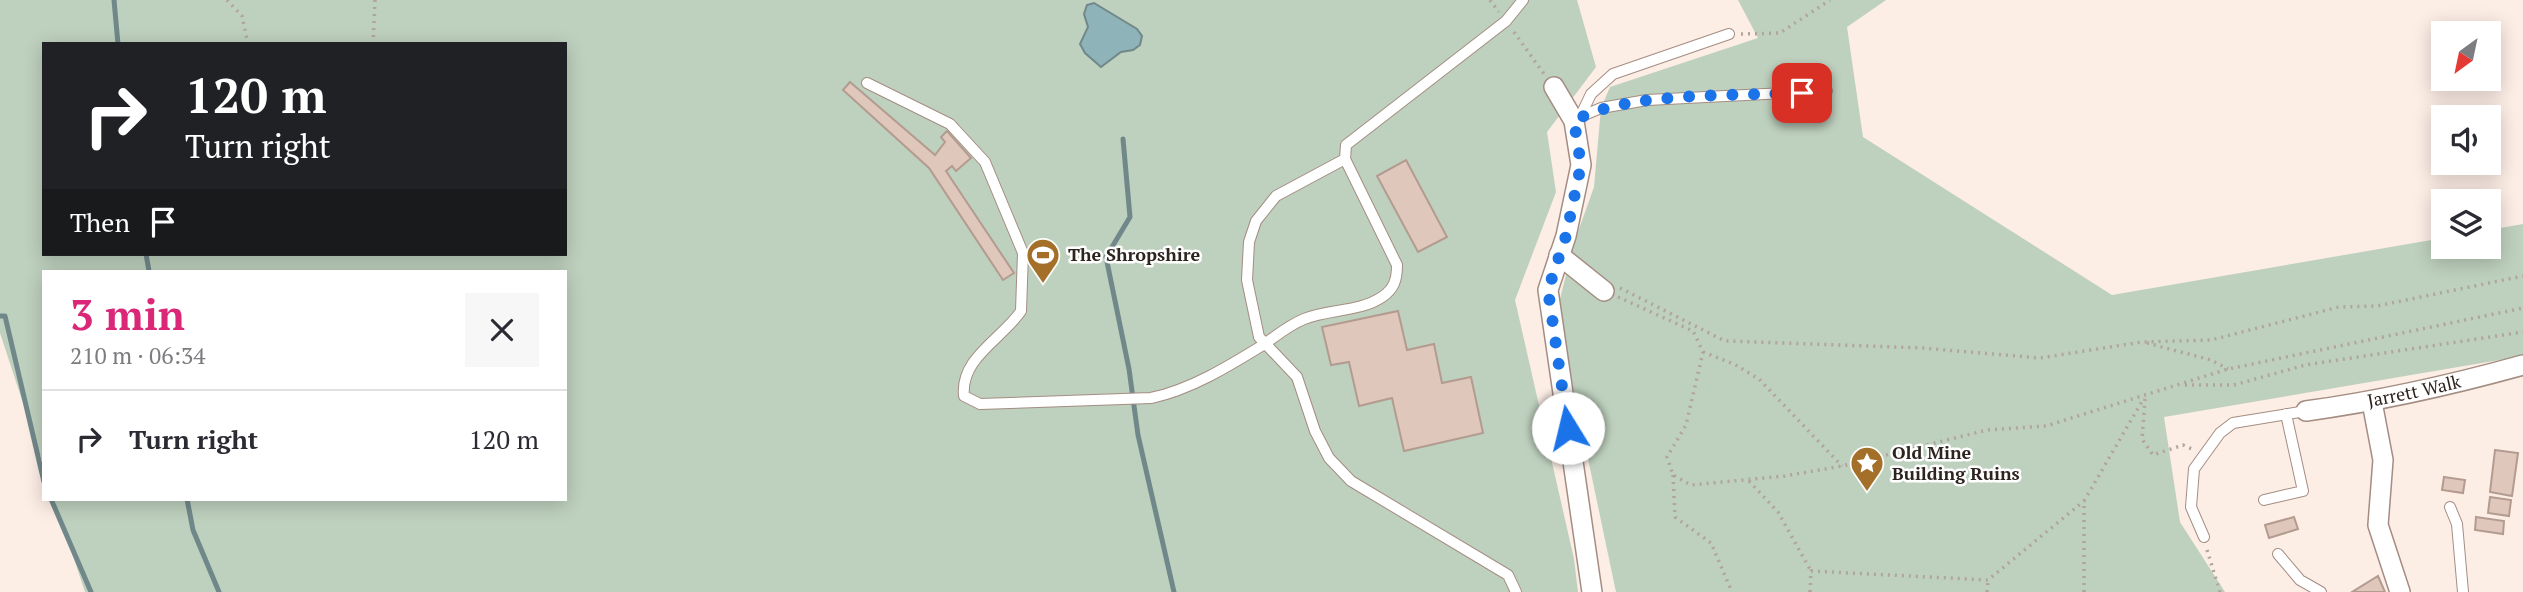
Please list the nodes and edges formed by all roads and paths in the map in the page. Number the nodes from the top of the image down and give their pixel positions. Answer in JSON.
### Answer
{"nodes":[{"id":1,"x":227,"y":0,"type":"edge"},
{"id":2,"x":375,"y":0,"type":"edge"},
{"id":3,"x":1490,"y":0,"type":"edge"},
{"id":4,"x":1523,"y":0,"type":"edge"},
{"id":5,"x":1830,"y":0,"type":"edge"},
{"id":6,"x":1506,"y":21,"type":"junction"},
{"id":7,"x":1729,"y":34,"type":"joint"},
{"id":8,"x":248,"y":42,"type":"edge"},
{"id":9,"x":373,"y":42,"type":"edge"},
{"id":10,"x":867,"y":83,"type":"dead end"},
{"id":11,"x":1554,"y":87,"type":"joint"},
{"id":12,"x":1827,"y":91,"type":"dead end"},
{"id":13,"x":1578,"y":118,"type":"junction"},
{"id":14,"x":1345,"y":159,"type":"junction"},
{"id":15,"x":1559,"y":255,"type":"junction"},
{"id":16,"x":2523,"y":276,"type":"edge"},
{"id":17,"x":1609,"y":288,"type":"junction"},
{"id":18,"x":2523,"y":308,"type":"edge"},
{"id":19,"x":2523,"y":332,"type":"edge"},
{"id":20,"x":2142,"y":342,"type":"junction"},
{"id":21,"x":1263,"y":344,"type":"junction"},
{"id":22,"x":1703,"y":352,"type":"junction"},
{"id":23,"x":2523,"y":365,"type":"edge"},
{"id":24,"x":2228,"y":369,"type":"junction"},
{"id":25,"x":2179,"y":385,"type":"junction"},
{"id":26,"x":2145,"y":397,"type":"junction"},
{"id":27,"x":2372,"y":402,"type":"junction"},
{"id":28,"x":2296,"y":412,"type":"junction"},
{"id":29,"x":2204,"y":453,"type":"junction"},
{"id":30,"x":1842,"y":466,"type":"junction"},
{"id":31,"x":1672,"y":475,"type":"junction"},
{"id":32,"x":1748,"y":480,"type":"junction"},
{"id":33,"x":2264,"y":499,"type":"dead end"},
{"id":34,"x":2084,"y":502,"type":"junction"},
{"id":35,"x":2450,"y":507,"type":"dead end"},
{"id":36,"x":2204,"y":537,"type":"joint"},
{"id":37,"x":2278,"y":554,"type":"dead end"},
{"id":38,"x":1811,"y":570,"type":"junction"},
{"id":39,"x":1988,"y":580,"type":"junction"},
{"id":40,"x":1516,"y":592,"type":"edge"},
{"id":41,"x":1592,"y":592,"type":"edge"},
{"id":42,"x":1732,"y":592,"type":"edge"},
{"id":43,"x":1810,"y":592,"type":"edge"},
{"id":44,"x":1987,"y":592,"type":"edge"},
{"id":45,"x":2084,"y":592,"type":"edge"},
{"id":46,"x":2220,"y":592,"type":"edge"},
{"id":47,"x":2321,"y":592,"type":"edge"},
{"id":48,"x":2400,"y":592,"type":"edge"},
{"id":49,"x":2463,"y":592,"type":"edge"}],
"edges":[{"from":1,"to":8,"type":"path"},
{"from":2,"to":9,"type":"path"},
{"from":3,"to":6,"type":"path"},
{"from":4,"to":6,"type":"lane"},
{"from":5,"to":7,"type":"path"},
{"from":6,"to":11,"type":"path"},
{"from":6,"to":14,"type":"lane"},
{"from":7,"to":13,"type":"lane"},
{"from":10,"to":21,"type":"lane"},
{"from":11,"to":13,"type":"street"},
{"from":12,"to":13,"type":"lane"},
{"from":13,"to":15,"type":"street"},
{"from":14,"to":21,"type":"lane"},
{"from":14,"to":21,"type":"lane"},
{"from":15,"to":17,"type":"street"},
{"from":15,"to":41,"type":"street"},
{"from":16,"to":20,"type":"path"},
{"from":17,"to":20,"type":"path"},
{"from":17,"to":22,"type":"path"},
{"from":18,"to":24,"type":"path"},
{"from":19,"to":25,"type":"path"},
{"from":20,"to":24,"type":"path"},
{"from":21,"to":40,"type":"lane"},
{"from":22,"to":30,"type":"path"},
{"from":22,"to":31,"type":"path"},
{"from":23,"to":27,"type":"street","name":"Jarrett Walk"},
{"from":24,"to":25,"type":"path"},
{"from":25,"to":26,"type":"path"},
{"from":26,"to":29,"type":"path"},
{"from":26,"to":30,"type":"path"},
{"from":26,"to":34,"type":"path"},
{"from":27,"to":28,"type":"street","name":"Jarrett Walk"},
{"from":27,"to":48,"type":"street"},
{"from":28,"to":29,"type":"lane"},
{"from":28,"to":33,"type":"lane"},
{"from":29,"to":36,"type":"lane"},
{"from":30,"to":32,"type":"path"},
{"from":31,"to":32,"type":"path"},
{"from":31,"to":42,"type":"path"},
{"from":32,"to":38,"type":"path"},
{"from":34,"to":39,"type":"path"},
{"from":34,"to":45,"type":"path"},
{"from":35,"to":49,"type":"lane"},
{"from":36,"to":46,"type":"path"},
{"from":37,"to":47,"type":"lane"},
{"from":38,"to":39,"type":"path"},
{"from":38,"to":43,"type":"path"},
{"from":39,"to":44,"type":"path"}]}
